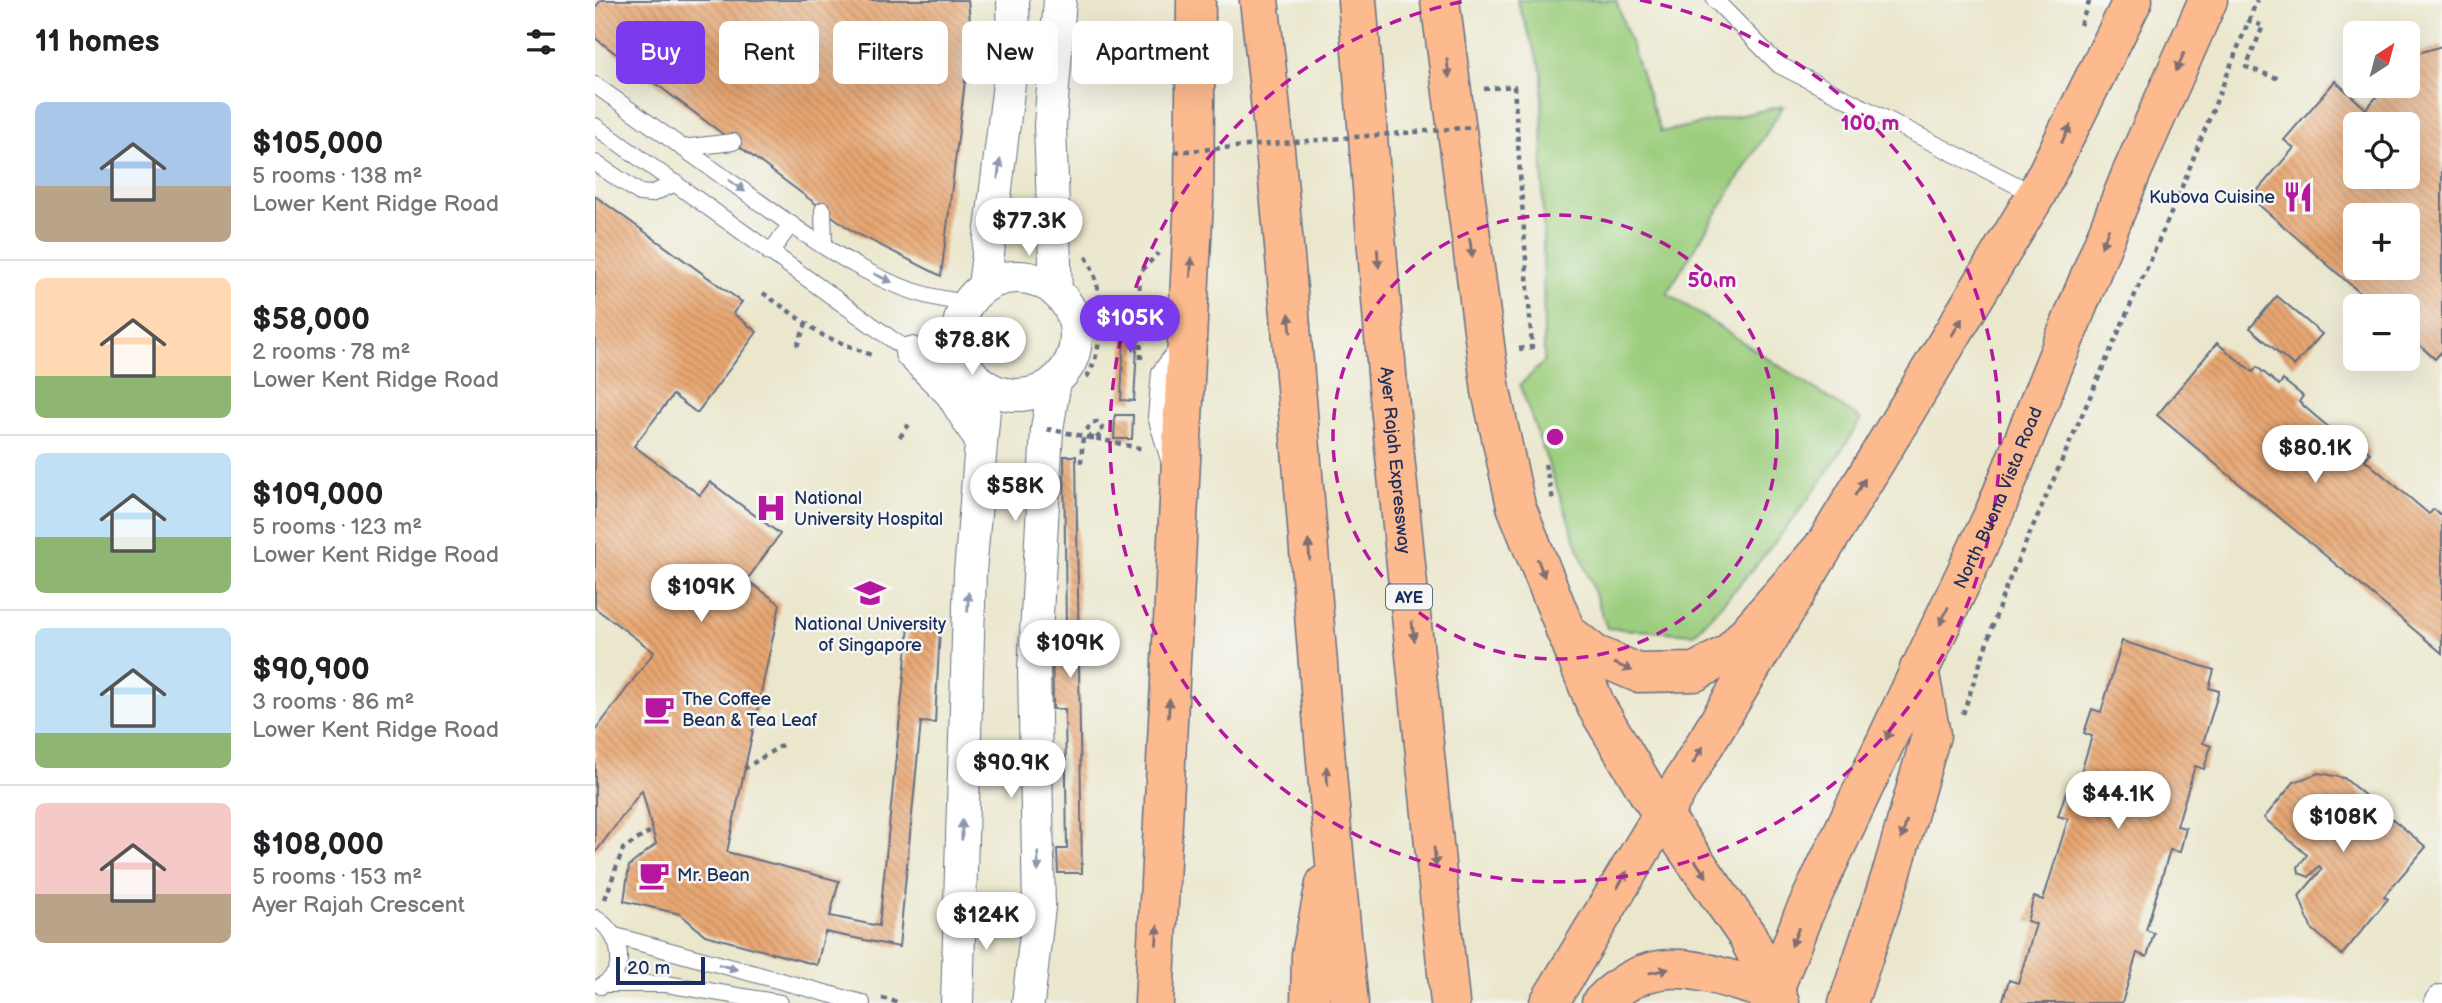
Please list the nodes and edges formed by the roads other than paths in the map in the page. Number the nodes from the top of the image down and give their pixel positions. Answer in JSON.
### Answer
{"nodes":[{"id":1,"x":1013,"y":0,"type":"edge"},
{"id":2,"x":1060,"y":0,"type":"edge"},
{"id":3,"x":1196,"y":0,"type":"edge"},
{"id":4,"x":1259,"y":0,"type":"edge"},
{"id":5,"x":1357,"y":0,"type":"edge"},
{"id":6,"x":1440,"y":0,"type":"edge"},
{"id":7,"x":2133,"y":0,"type":"edge"},
{"id":8,"x":2208,"y":0,"type":"edge"},
{"id":9,"x":1718,"y":1,"type":"edge"},
{"id":10,"x":595,"y":85,"type":"edge"},
{"id":11,"x":595,"y":126,"type":"edge"},
{"id":12,"x":733,"y":142,"type":"dead end"},
{"id":13,"x":682,"y":148,"type":"junction"},
{"id":14,"x":595,"y":163,"type":"edge"},
{"id":15,"x":676,"y":183,"type":"junction"},
{"id":16,"x":2036,"y":195,"type":"junction"},
{"id":17,"x":823,"y":210,"type":"dead end"},
{"id":18,"x":791,"y":224,"type":"junction"},
{"id":19,"x":824,"y":245,"type":"junction"},
{"id":20,"x":770,"y":253,"type":"junction"},
{"id":21,"x":1056,"y":292,"type":"junction"},
{"id":22,"x":976,"y":294,"type":"junction"},
{"id":23,"x":911,"y":353,"type":"junction"},
{"id":24,"x":978,"y":379,"type":"junction"},
{"id":25,"x":1055,"y":381,"type":"junction"},
{"id":26,"x":981,"y":441,"type":"junction"},
{"id":27,"x":1824,"y":546,"type":"junction"},
{"id":28,"x":1565,"y":631,"type":"junction"},
{"id":29,"x":1919,"y":669,"type":"junction"},
{"id":30,"x":1662,"y":812,"type":"junction"},
{"id":31,"x":1332,"y":845,"type":"junction"},
{"id":32,"x":599,"y":912,"type":"edge"},
{"id":33,"x":615,"y":936,"type":"junction"},
{"id":34,"x":780,"y":981,"type":"junction"},
{"id":35,"x":600,"y":986,"type":"edge"},
{"id":36,"x":1775,"y":999,"type":"edge"},
{"id":37,"x":772,"y":1002,"type":"edge"},
{"id":38,"x":862,"y":1003,"type":"edge"},
{"id":39,"x":957,"y":1003,"type":"edge"},
{"id":40,"x":1027,"y":1003,"type":"edge"},
{"id":41,"x":1154,"y":1003,"type":"edge"},
{"id":42,"x":1310,"y":1003,"type":"edge"},
{"id":43,"x":1349,"y":1003,"type":"edge"},
{"id":44,"x":1450,"y":1003,"type":"edge"},
{"id":45,"x":1549,"y":1003,"type":"edge"},
{"id":46,"x":1601,"y":1003,"type":"edge"},
{"id":47,"x":1848,"y":1003,"type":"edge"}],
"edges":[{"from":22,"to":1,"type":"street","one_way":true},
{"from":2,"to":21,"type":"street"},
{"from":41,"to":3,"type":"main road","one_way":true},
{"from":31,"to":4,"type":"main road","one_way":true},
{"from":5,"to":44,"type":"main road","name":"Ayer Rajah Expressway","number":"AYE","one_way":true},
{"from":6,"to":28,"type":"main road","one_way":true},
{"from":16,"to":7,"type":"main road","one_way":true},
{"from":8,"to":29,"type":"main road","name":"North Buona Vista Road","one_way":true},
{"from":9,"to":16,"type":"lane"},
{"from":10,"to":13,"type":"lane"},
{"from":11,"to":15,"type":"lane"},
{"from":12,"to":13,"type":"lane"},
{"from":13,"to":18,"type":"lane","one_way":true},
{"from":14,"to":15,"type":"lane"},
{"from":15,"to":20,"type":"lane"},
{"from":27,"to":16,"type":"main road","one_way":true},
{"from":17,"to":19,"type":"lane"},
{"from":18,"to":19,"type":"lane"},
{"from":18,"to":20,"type":"lane"},
{"from":19,"to":22,"type":"lane","one_way":true},
{"from":20,"to":23,"type":"lane"},
{"from":21,"to":22,"type":"street"},
{"from":21,"to":25,"type":"street"},
{"from":22,"to":24,"type":"street"},
{"from":23,"to":24,"type":"lane"},
{"from":23,"to":26,"type":"street"},
{"from":24,"to":25,"type":"street"},
{"from":24,"to":26,"type":"street"},
{"from":25,"to":40,"type":"street","one_way":true},
{"from":39,"to":26,"type":"street","one_way":true},
{"from":28,"to":27,"type":"main road","one_way":true},
{"from":30,"to":27,"type":"main road","one_way":true},
{"from":28,"to":30,"type":"main road"},
{"from":29,"to":36,"type":"main road","name":"North Buona Vista Road","one_way":true},
{"from":29,"to":47,"type":"main road","one_way":true},
{"from":30,"to":36,"type":"main road","one_way":true},
{"from":45,"to":30,"type":"main road","one_way":true},
{"from":31,"to":42,"type":"main road"},
{"from":31,"to":43,"type":"main road"},
{"from":32,"to":33,"type":"lane"},
{"from":33,"to":34,"type":"lane","one_way":true},
{"from":33,"to":35,"type":"lane"},
{"from":34,"to":37,"type":"lane"},
{"from":34,"to":38,"type":"lane"},
{"from":35,"to":37,"type":"lane"},
{"from":46,"to":36,"type":"main road","one_way":true}]}
